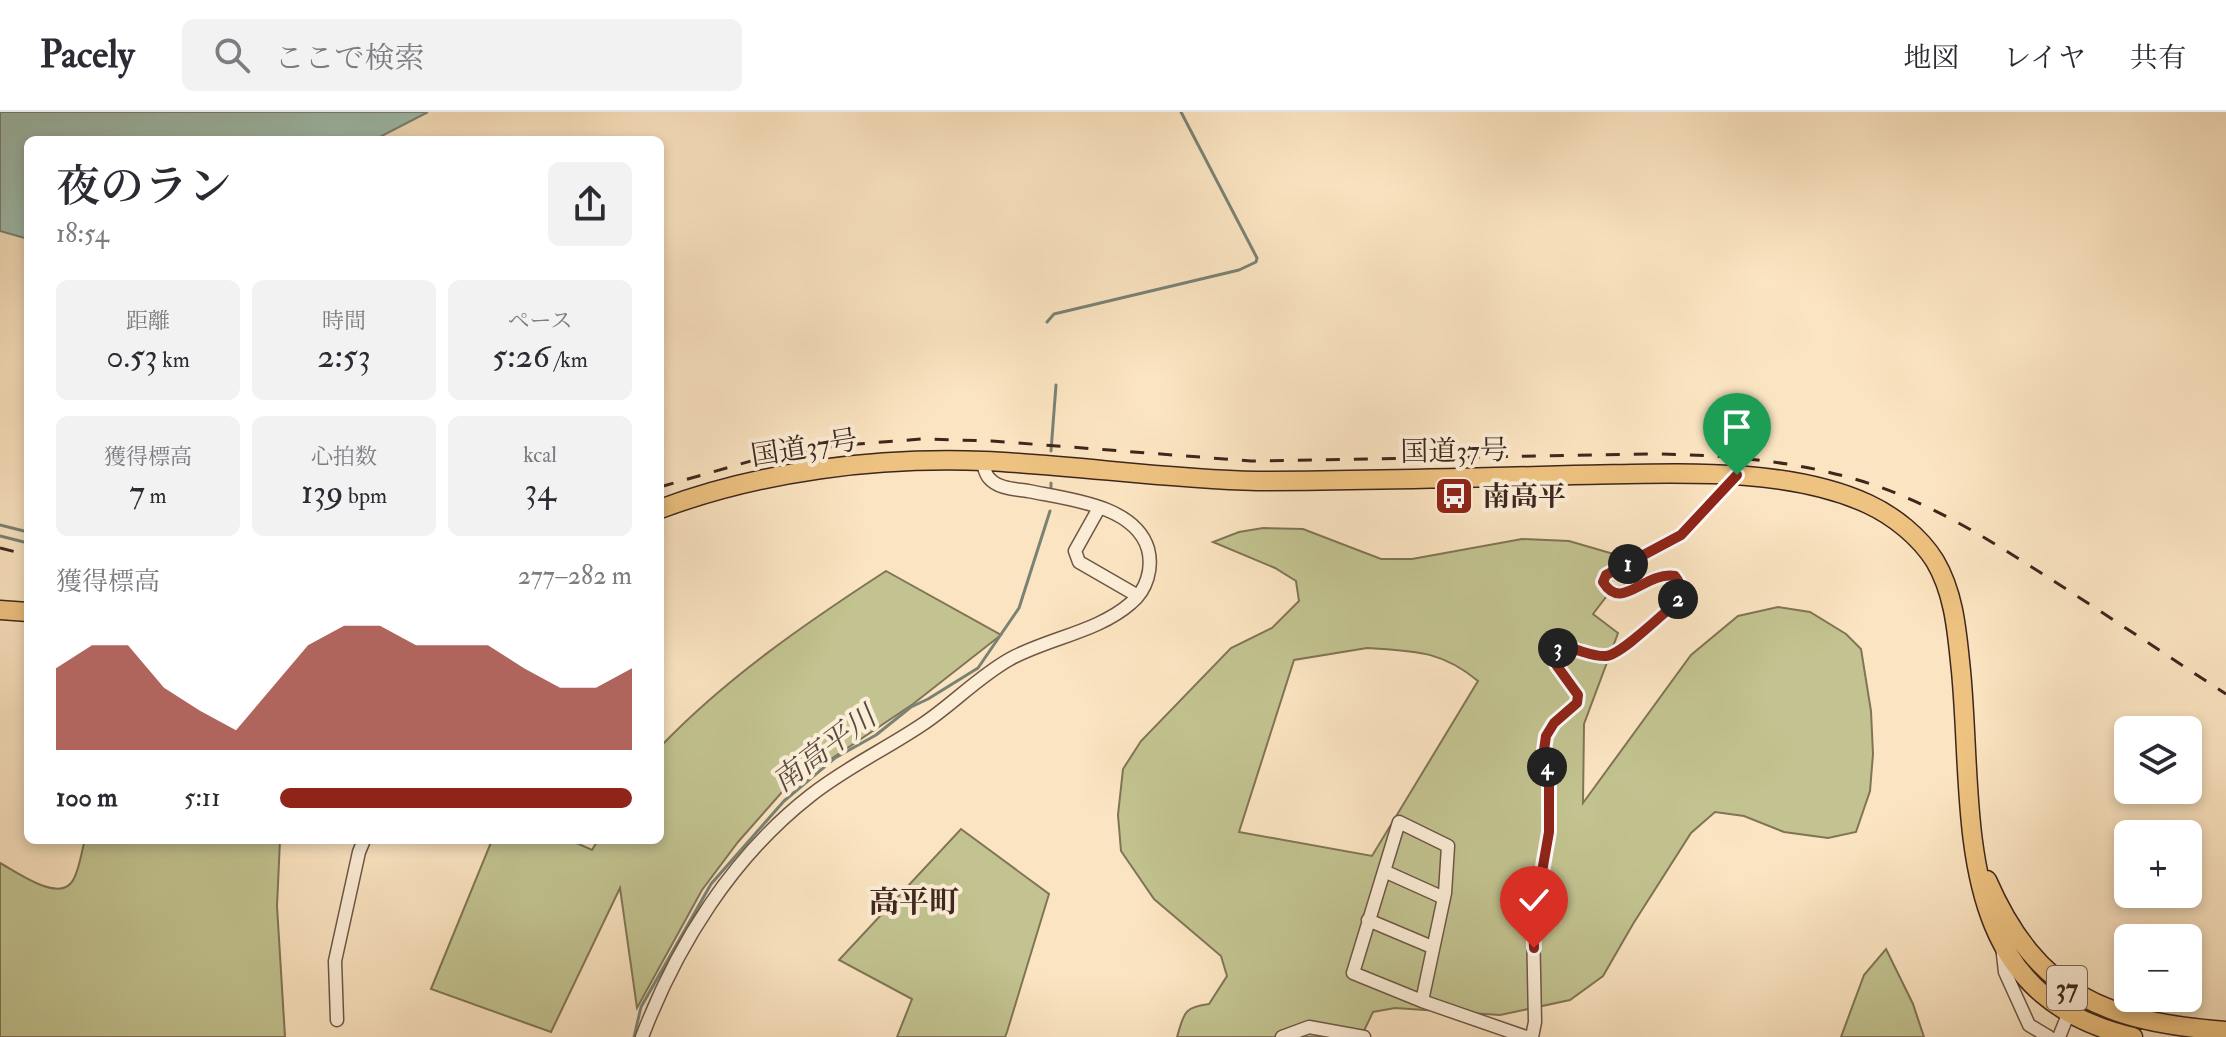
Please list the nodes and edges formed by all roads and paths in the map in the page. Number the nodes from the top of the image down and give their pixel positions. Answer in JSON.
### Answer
{"nodes":[{"id":1,"x":982,"y":461,"type":"junction"},
{"id":2,"x":1737,"y":475,"type":"junction"},
{"id":3,"x":664,"y":508,"type":"edge"},
{"id":4,"x":1099,"y":508,"type":"junction"},
{"id":5,"x":1138,"y":596,"type":"junction"},
{"id":6,"x":0,"y":610,"type":"edge"},
{"id":7,"x":24,"y":612,"type":"edge"},
{"id":8,"x":362,"y":844,"type":"edge"},
{"id":9,"x":1975,"y":852,"type":"junction"},
{"id":10,"x":1384,"y":871,"type":"junction"},
{"id":11,"x":1444,"y":898,"type":"junction"},
{"id":12,"x":1368,"y":920,"type":"junction"},
{"id":13,"x":2002,"y":946,"type":"junction"},
{"id":14,"x":1432,"y":947,"type":"junction"},
{"id":15,"x":1422,"y":1001,"type":"junction"},
{"id":16,"x":2072,"y":1003,"type":"junction"},
{"id":17,"x":337,"y":1020,"type":"dead end"},
{"id":18,"x":2226,"y":1031,"type":"edge"},
{"id":19,"x":642,"y":1037,"type":"edge"},
{"id":20,"x":1282,"y":1037,"type":"edge"},
{"id":21,"x":1364,"y":1037,"type":"edge"},
{"id":22,"x":1526,"y":1037,"type":"edge"},
{"id":23,"x":1532,"y":1037,"type":"edge"},
{"id":24,"x":2049,"y":1037,"type":"edge"},
{"id":25,"x":2059,"y":1037,"type":"edge"},
{"id":26,"x":2133,"y":1037,"type":"edge"}],
"edges":[{"from":1,"to":2,"type":"highway","name":"国道37号","number":"37"},
{"from":1,"to":3,"type":"highway","name":"国道37号","number":"37"},
{"from":1,"to":4,"type":"street"},
{"from":2,"to":9,"type":"highway","name":"国道37号","number":"37"},
{"from":2,"to":23,"type":"street"},
{"from":4,"to":5,"type":"street"},
{"from":4,"to":5,"type":"street"},
{"from":5,"to":19,"type":"street"},
{"from":6,"to":7,"type":"highway"},
{"from":8,"to":17,"type":"street"},
{"from":9,"to":13,"type":"highway","name":"国道37号","number":"37"},
{"from":9,"to":16,"type":"highway","name":"国道37号","number":"37"},
{"from":10,"to":11,"type":"street"},
{"from":10,"to":11,"type":"street"},
{"from":10,"to":12,"type":"street"},
{"from":11,"to":14,"type":"street"},
{"from":12,"to":14,"type":"street"},
{"from":12,"to":15,"type":"street"},
{"from":13,"to":16,"type":"highway","name":"国道37号","number":"37"},
{"from":13,"to":24,"type":"street"},
{"from":14,"to":15,"type":"street"},
{"from":15,"to":22,"type":"street"},
{"from":16,"to":18,"type":"highway","name":"国道37号","number":"37"},
{"from":16,"to":25,"type":"street"},
{"from":16,"to":26,"type":"highway","name":"国道37号","number":"37"},
{"from":20,"to":21,"type":"street"}]}
